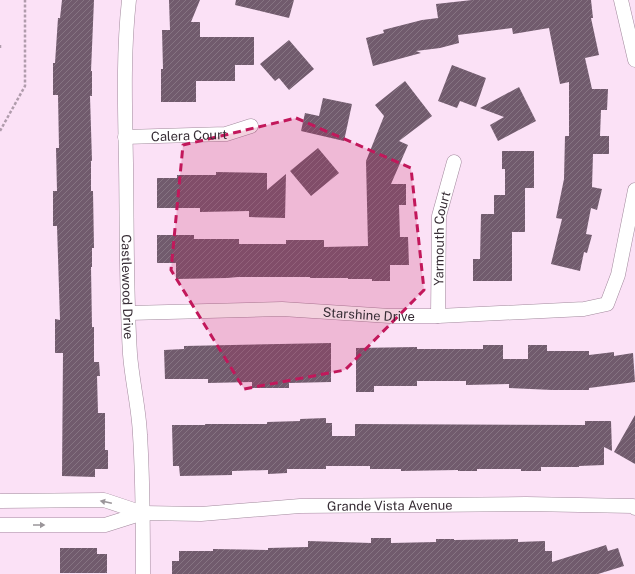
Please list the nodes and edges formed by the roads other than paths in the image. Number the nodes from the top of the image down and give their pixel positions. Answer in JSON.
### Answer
{"nodes":[{"id":1,"x":129,"y":0,"type":"edge"},
{"id":2,"x":621,"y":0,"type":"edge"},
{"id":3,"x":635,"y":60,"type":"edge"},
{"id":4,"x":251,"y":126,"type":"dead end"},
{"id":5,"x":125,"y":137,"type":"junction"},
{"id":6,"x":454,"y":162,"type":"dead end"},
{"id":7,"x":635,"y":190,"type":"edge"},
{"id":8,"x":129,"y":313,"type":"junction"},
{"id":9,"x":438,"y":316,"type":"junction"},
{"id":10,"x":0,"y":501,"type":"edge"},
{"id":11,"x":635,"y":508,"type":"edge"},
{"id":12,"x":143,"y":513,"type":"junction"},
{"id":13,"x":0,"y":525,"type":"edge"},
{"id":14,"x":143,"y":574,"type":"edge"}],
"edges":[{"from":1,"to":5,"type":"street","name":"Castlewood Drive"},
{"from":2,"to":3,"type":"street"},
{"from":4,"to":5,"type":"street","name":"Calera Court"},
{"from":5,"to":8,"type":"street","name":"Castlewood Drive"},
{"from":6,"to":9,"type":"street","name":"Yarmouth Court"},
{"from":7,"to":9,"type":"street","name":"Starshine Drive"},
{"from":8,"to":9,"type":"street","name":"Starshine Drive"},
{"from":8,"to":12,"type":"street","name":"Castlewood Drive"},
{"from":12,"to":10,"type":"street","name":"Grande Vista Avenue","one_way":true},
{"from":11,"to":12,"type":"street","name":"Grande Vista Avenue"},
{"from":13,"to":12,"type":"street","name":"Grande Vista Avenue","one_way":true},
{"from":12,"to":14,"type":"street","name":"Castlewood Drive"}]}
